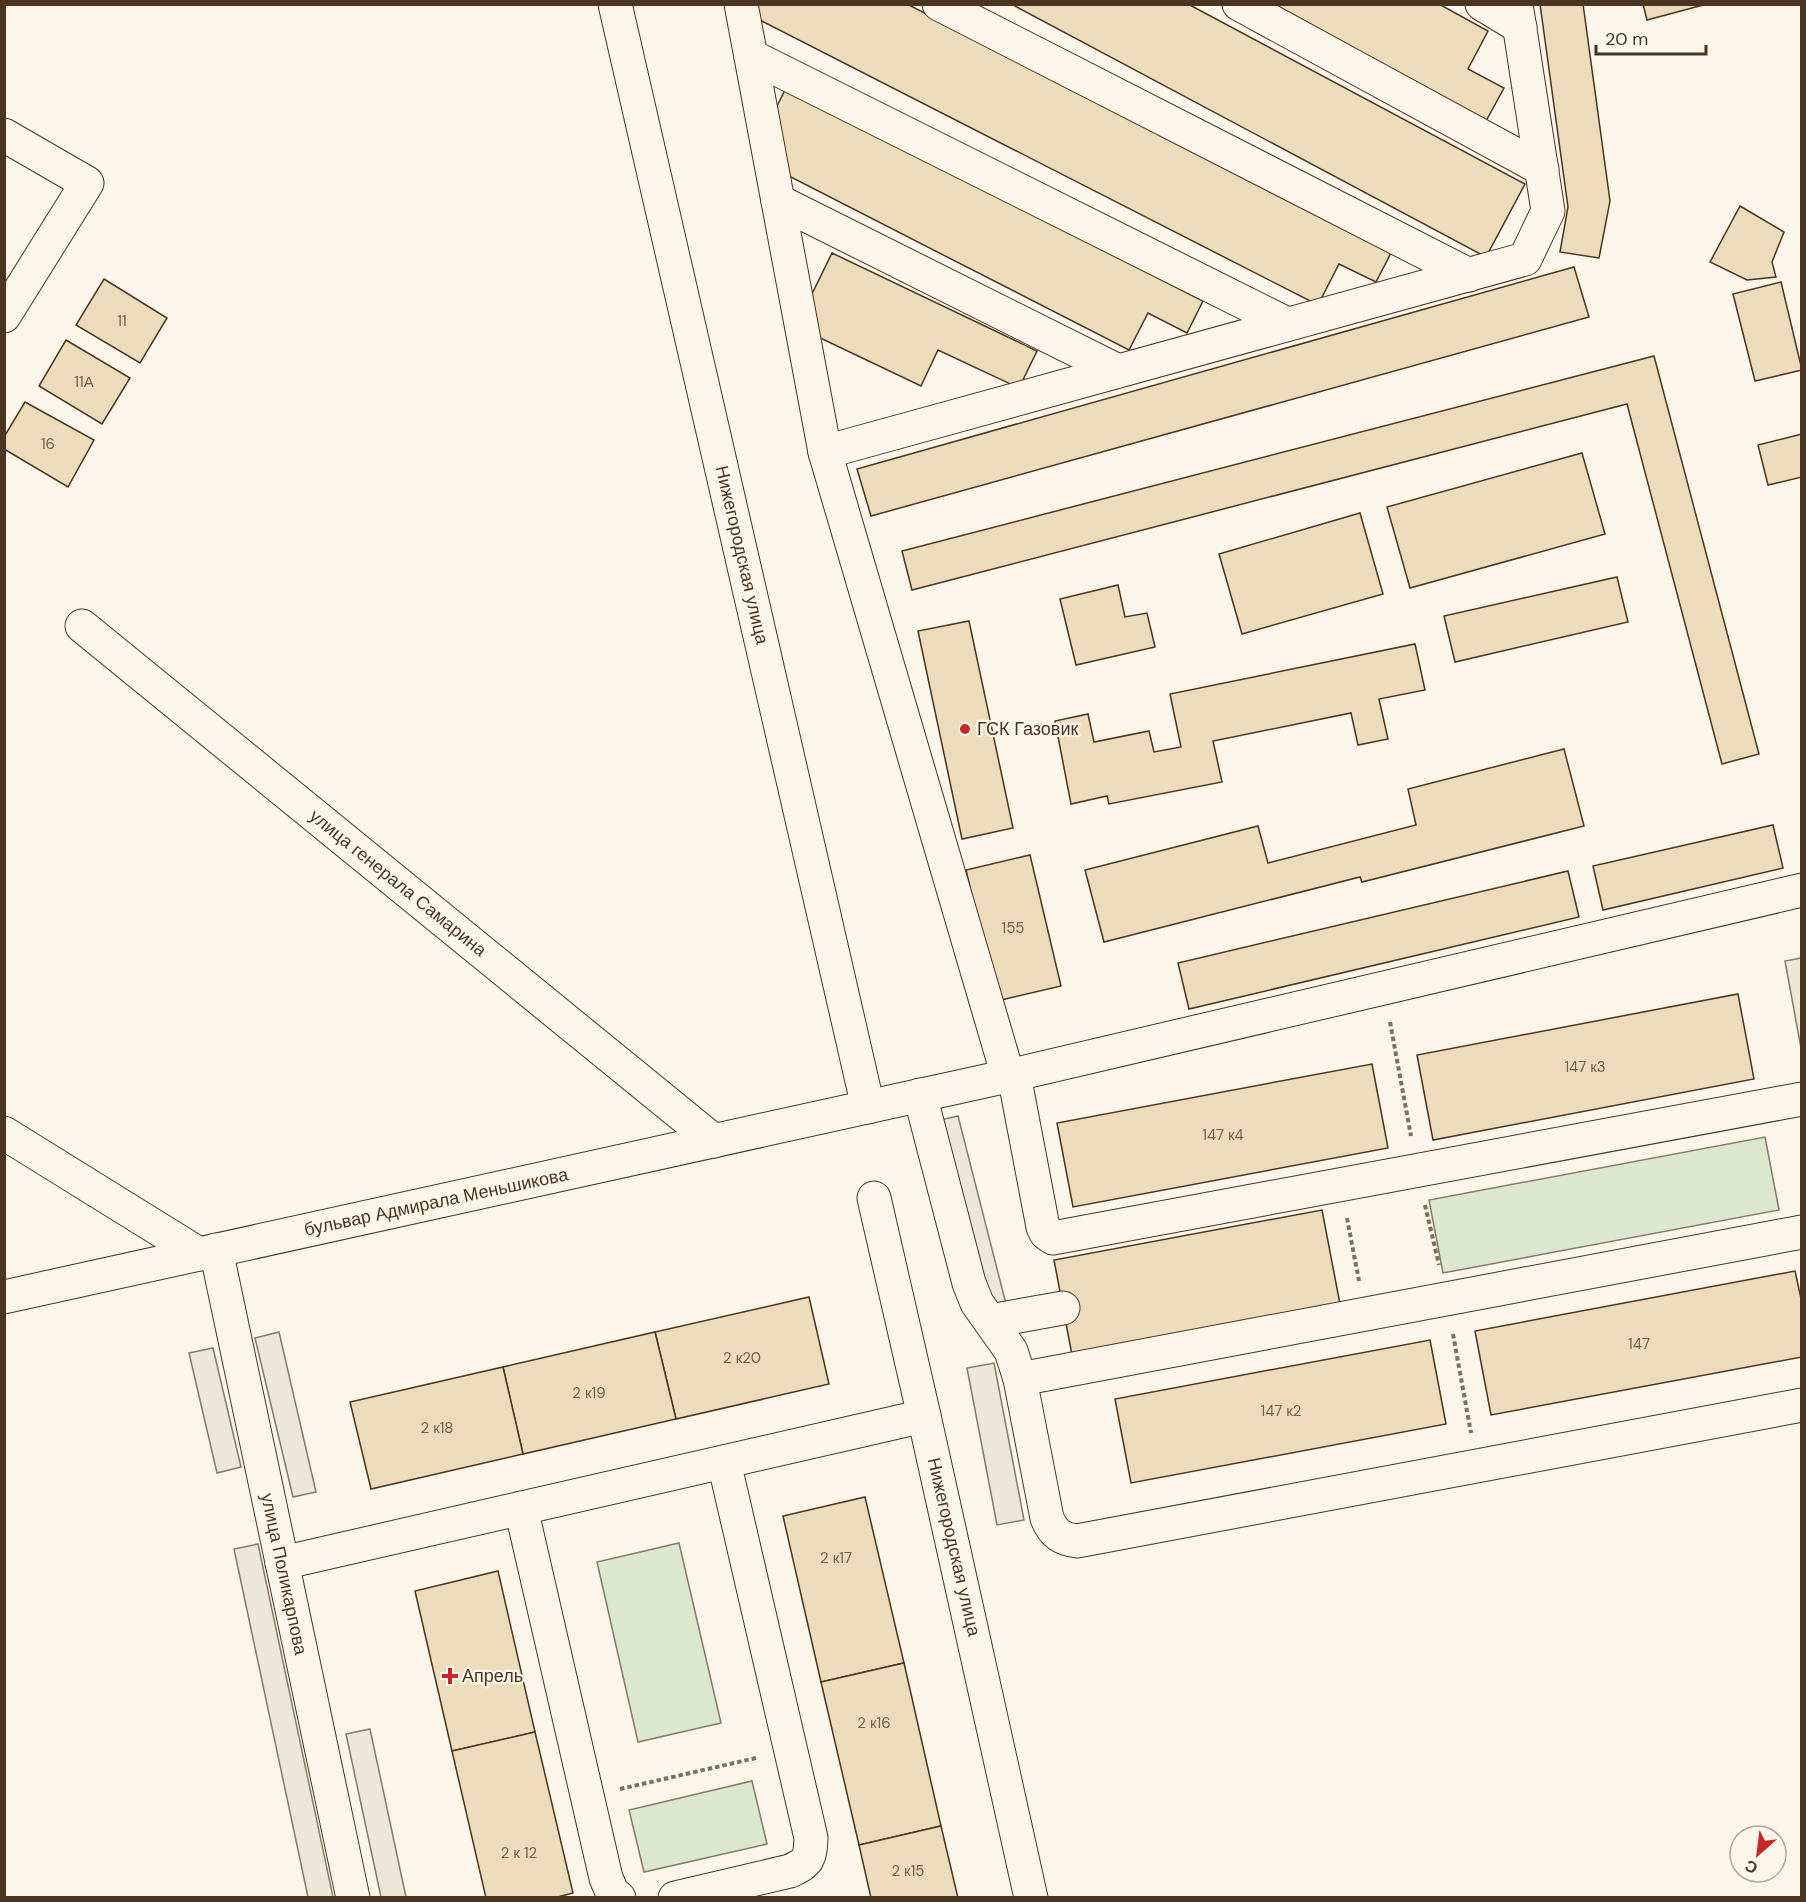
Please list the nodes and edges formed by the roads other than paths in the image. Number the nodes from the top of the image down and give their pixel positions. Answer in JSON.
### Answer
{"nodes":[{"id":1,"x":615,"y":4,"type":"edge"},
{"id":2,"x":741,"y":4,"type":"edge"},
{"id":3,"x":939,"y":4,"type":"edge"},
{"id":4,"x":1239,"y":4,"type":"edge"},
{"id":5,"x":1482,"y":4,"type":"edge"},
{"id":6,"x":1518,"y":16,"type":"edge"},
{"id":7,"x":751,"y":56,"type":"junction"},
{"id":8,"x":4,"y":135,"type":"edge"},
{"id":9,"x":1542,"y":169,"type":"junction"},
{"id":10,"x":778,"y":201,"type":"junction"},
{"id":11,"x":1469,"y":275,"type":"junction"},
{"id":12,"x":4,"y":316,"type":"edge"},
{"id":13,"x":1287,"y":324,"type":"junction"},
{"id":14,"x":1118,"y":371,"type":"junction"},
{"id":15,"x":825,"y":452,"type":"junction"},
{"id":16,"x":82,"y":626,"type":"dead end"},
{"id":17,"x":1802,"y":890,"type":"edge"},
{"id":18,"x":1011,"y":1076,"type":"junction"},
{"id":19,"x":921,"y":1095,"type":"junction"},
{"id":20,"x":1802,"y":1098,"type":"edge"},
{"id":21,"x":868,"y":1107,"type":"junction"},
{"id":22,"x":4,"y":1133,"type":"edge"},
{"id":23,"x":714,"y":1140,"type":"junction"},
{"id":24,"x":874,"y":1198,"type":"dead end"},
{"id":25,"x":1802,"y":1232,"type":"edge"},
{"id":26,"x":207,"y":1252,"type":"junction"},
{"id":27,"x":4,"y":1297,"type":"edge"},
{"id":28,"x":1063,"y":1308,"type":"dead end"},
{"id":29,"x":990,"y":1321,"type":"junction"},
{"id":30,"x":1020,"y":1379,"type":"junction"},
{"id":31,"x":1802,"y":1405,"type":"edge"},
{"id":32,"x":924,"y":1416,"type":"junction"},
{"id":33,"x":724,"y":1462,"type":"junction"},
{"id":34,"x":521,"y":1508,"type":"junction"},
{"id":35,"x":282,"y":1563,"type":"junction"},
{"id":36,"x":353,"y":1898,"type":"edge"},
{"id":37,"x":619,"y":1898,"type":"edge"},
{"id":38,"x":675,"y":1898,"type":"edge"},
{"id":39,"x":1031,"y":1898,"type":"edge"}],
"edges":[{"from":1,"to":21,"type":"street","name":"Нижегородская улица"},
{"from":2,"to":7,"type":"street"},
{"from":3,"to":11,"type":"street"},
{"from":4,"to":9,"type":"street"},
{"from":5,"to":6,"type":"street"},
{"from":6,"to":9,"type":"street"},
{"from":7,"to":10,"type":"street"},
{"from":7,"to":13,"type":"street"},
{"from":8,"to":12,"type":"street"},
{"from":9,"to":11,"type":"street"},
{"from":10,"to":14,"type":"street"},
{"from":10,"to":15,"type":"street"},
{"from":11,"to":13,"type":"street"},
{"from":13,"to":14,"type":"street"},
{"from":14,"to":15,"type":"street"},
{"from":15,"to":18,"type":"street"},
{"from":16,"to":23,"type":"street","name":"улица генерала Самарина"},
{"from":17,"to":18,"type":"street","name":"бульвар Адмирала Меньшикова"},
{"from":18,"to":19,"type":"street","name":"бульвар Адмирала Меньшикова"},
{"from":18,"to":20,"type":"street"},
{"from":19,"to":21,"type":"street","name":"бульвар Адмирала Меньшикова"},
{"from":19,"to":29,"type":"street"},
{"from":21,"to":23,"type":"street","name":"бульвар Адмирала Меньшикова"},
{"from":22,"to":26,"type":"street"},
{"from":23,"to":26,"type":"street","name":"бульвар Адмирала Меньшикова"},
{"from":24,"to":32,"type":"street","name":"Нижегородская улица"},
{"from":25,"to":30,"type":"street"},
{"from":26,"to":27,"type":"street","name":"бульвар Адмирала Меньшикова"},
{"from":26,"to":35,"type":"street","name":"улица Поликарпова"},
{"from":28,"to":29,"type":"street"},
{"from":29,"to":30,"type":"street"},
{"from":30,"to":31,"type":"street"},
{"from":32,"to":33,"type":"street"},
{"from":32,"to":39,"type":"street","name":"Нижегородская улица"},
{"from":33,"to":34,"type":"street"},
{"from":33,"to":38,"type":"street"},
{"from":34,"to":35,"type":"street"},
{"from":34,"to":37,"type":"street"},
{"from":35,"to":36,"type":"street","name":"улица Поликарпова"}]}
